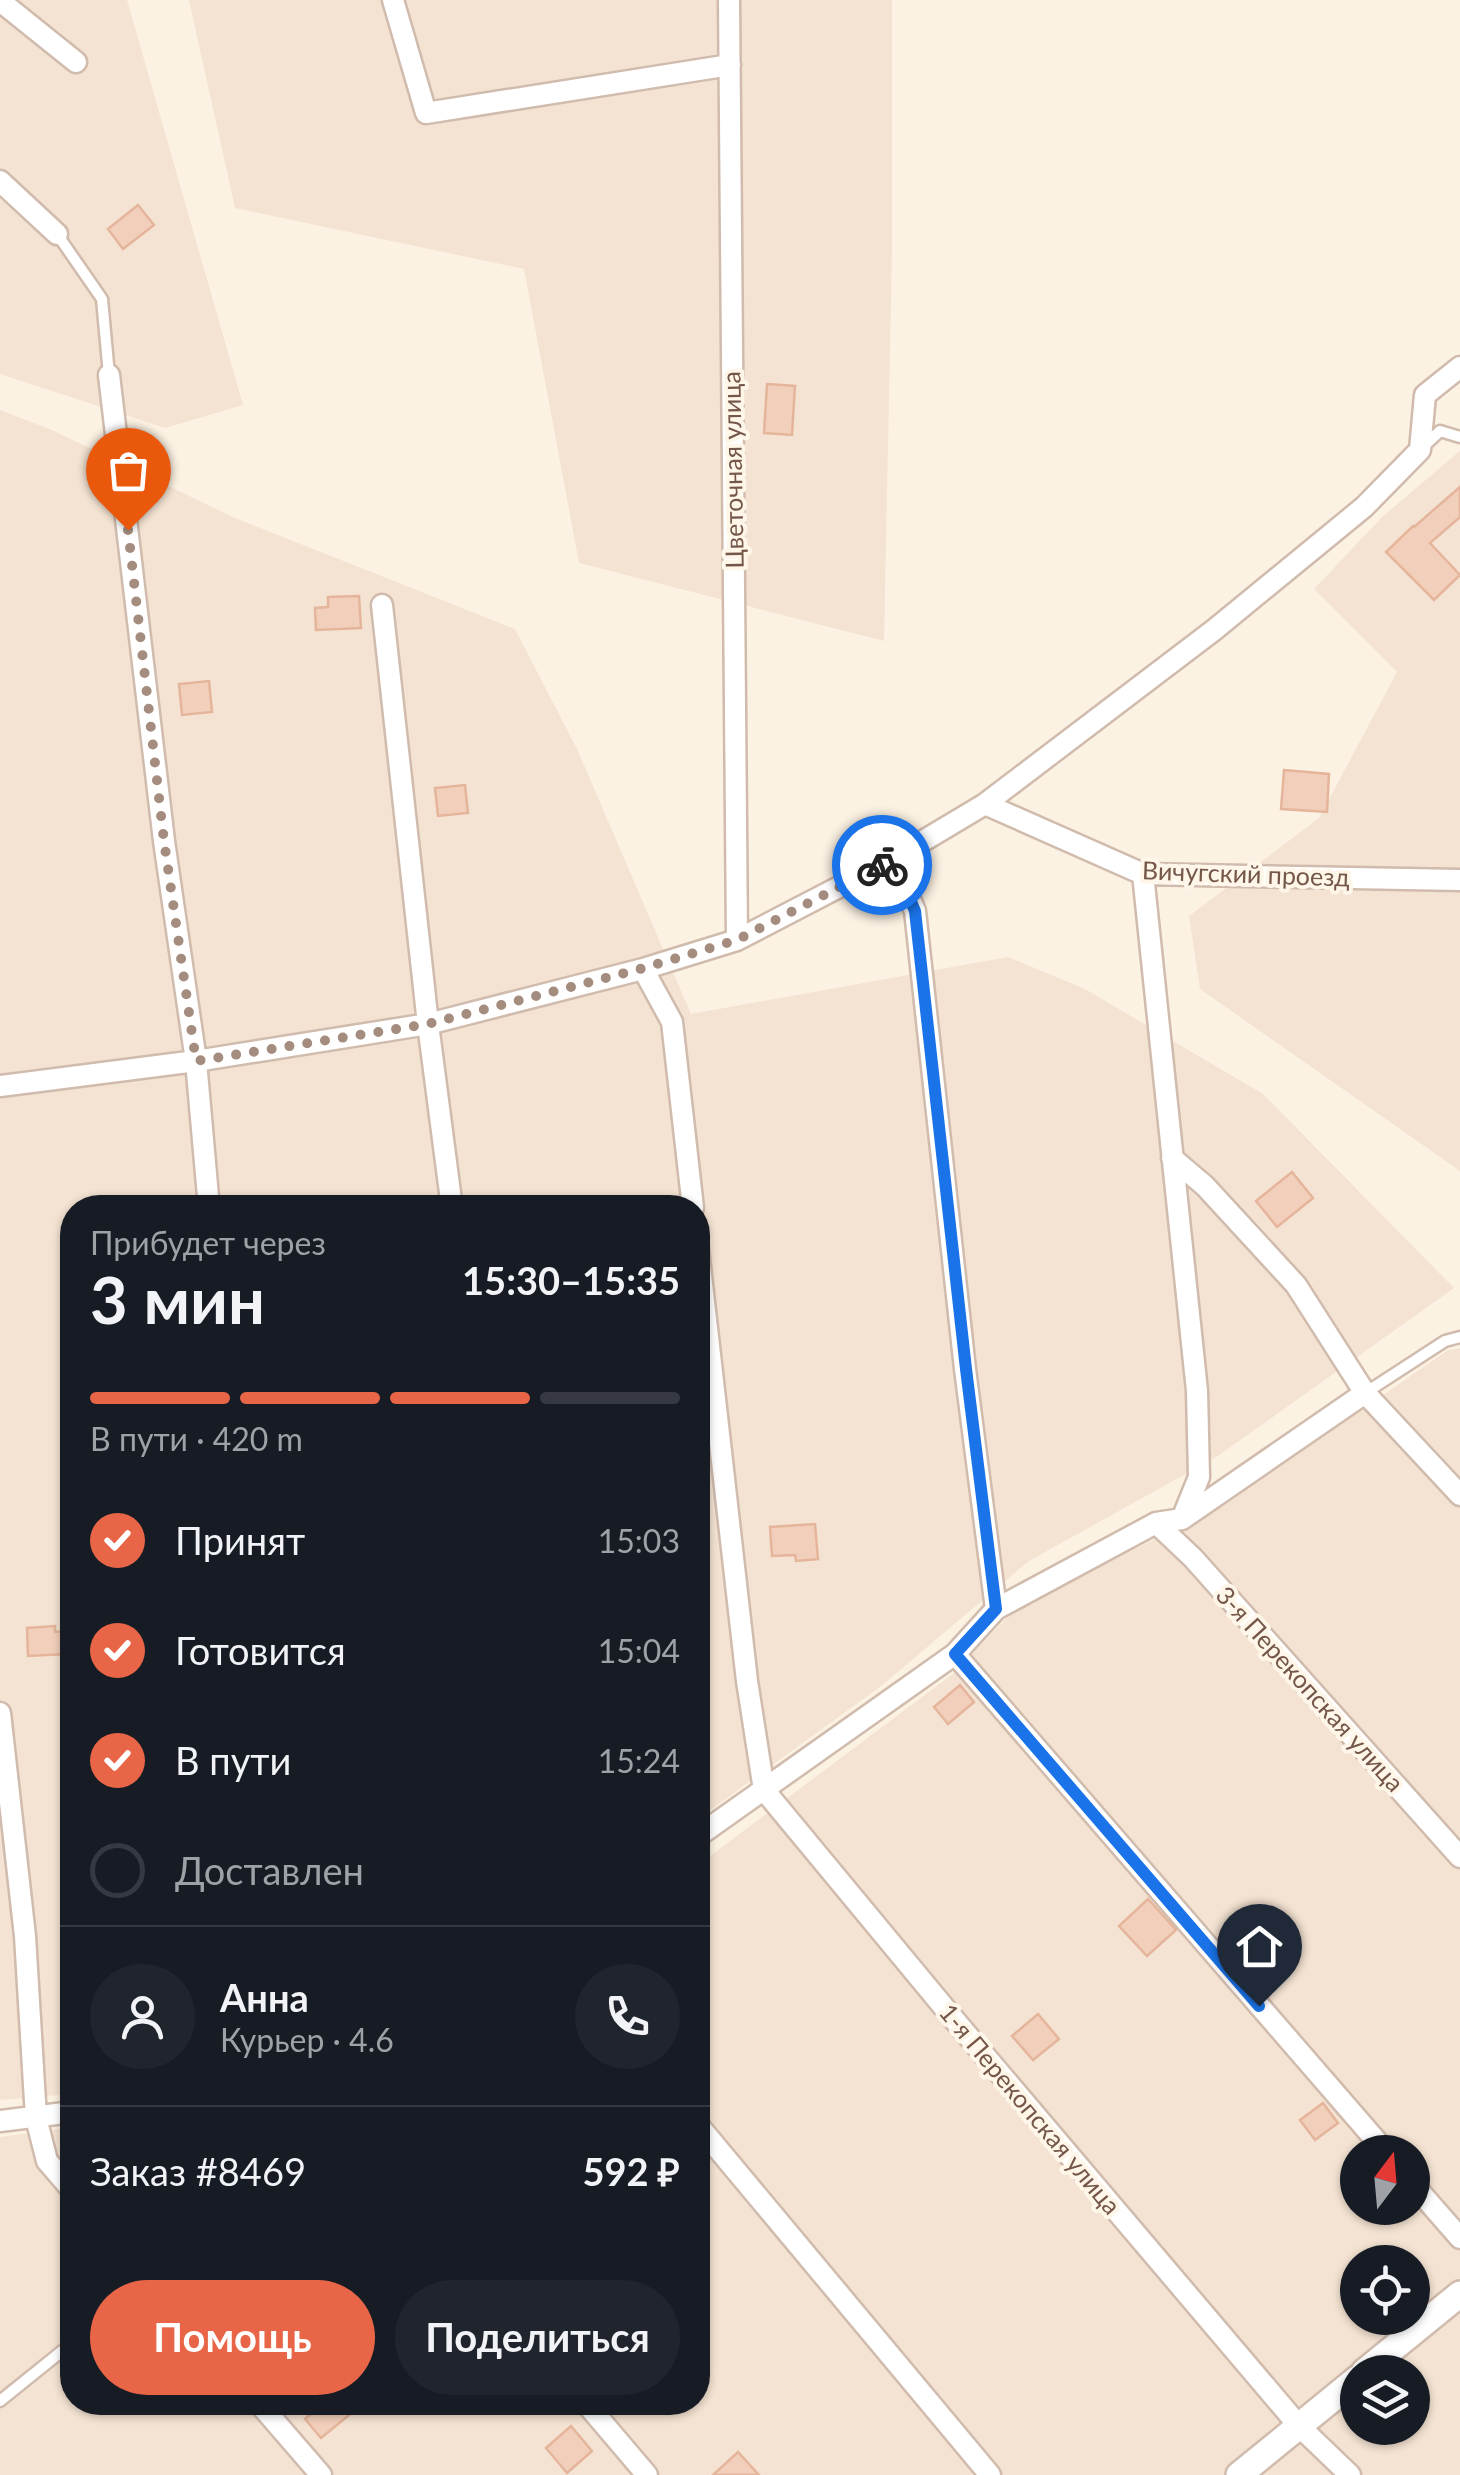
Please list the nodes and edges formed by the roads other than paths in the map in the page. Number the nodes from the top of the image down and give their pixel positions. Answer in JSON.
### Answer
{"nodes":[{"id":1,"x":0,"y":0,"type":"edge"},
{"id":2,"x":393,"y":0,"type":"edge"},
{"id":3,"x":729,"y":0,"type":"edge"},
{"id":4,"x":76,"y":62,"type":"dead end"},
{"id":5,"x":730,"y":65,"type":"junction"},
{"id":6,"x":0,"y":180,"type":"edge"},
{"id":7,"x":57,"y":234,"type":"joint"},
{"id":8,"x":1460,"y":367,"type":"edge"},
{"id":9,"x":110,"y":375,"type":"joint"},
{"id":10,"x":1460,"y":436,"type":"edge"},
{"id":11,"x":1420,"y":450,"type":"junction"},
{"id":12,"x":382,"y":605,"type":"dead end"},
{"id":13,"x":985,"y":804,"type":"junction"},
{"id":14,"x":893,"y":859,"type":"junction"},
{"id":15,"x":1142,"y":874,"type":"junction"},
{"id":16,"x":1460,"y":880,"type":"edge"},
{"id":17,"x":737,"y":940,"type":"junction"},
{"id":18,"x":644,"y":968,"type":"junction"},
{"id":19,"x":428,"y":1024,"type":"junction"},
{"id":20,"x":196,"y":1061,"type":"junction"},
{"id":21,"x":0,"y":1086,"type":"edge"},
{"id":22,"x":1172,"y":1158,"type":"junction"},
{"id":23,"x":208,"y":1195,"type":"edge"},
{"id":24,"x":450,"y":1195,"type":"edge"},
{"id":25,"x":692,"y":1195,"type":"edge"},
{"id":26,"x":1460,"y":1336,"type":"edge"},
{"id":27,"x":710,"y":1354,"type":"edge"},
{"id":28,"x":1366,"y":1393,"type":"junction"},
{"id":29,"x":1460,"y":1495,"type":"edge"},
{"id":30,"x":1182,"y":1519,"type":"junction"},
{"id":31,"x":1156,"y":1523,"type":"junction"},
{"id":32,"x":996,"y":1609,"type":"junction"},
{"id":33,"x":955,"y":1654,"type":"junction"},
{"id":34,"x":0,"y":1714,"type":"edge"},
{"id":35,"x":764,"y":1790,"type":"junction"},
{"id":36,"x":710,"y":1828,"type":"edge"},
{"id":37,"x":1460,"y":1858,"type":"edge"},
{"id":38,"x":60,"y":2114,"type":"edge"},
{"id":39,"x":36,"y":2118,"type":"junction"},
{"id":40,"x":0,"y":2121,"type":"edge"},
{"id":41,"x":1371,"y":2135,"type":"edge"},
{"id":42,"x":710,"y":2139,"type":"edge"},
{"id":43,"x":60,"y":2176,"type":"edge"},
{"id":44,"x":1430,"y":2204,"type":"edge"},
{"id":45,"x":1460,"y":2238,"type":"edge"},
{"id":46,"x":1460,"y":2294,"type":"edge"},
{"id":47,"x":60,"y":2353,"type":"edge"},
{"id":48,"x":1385,"y":2355,"type":"edge"},
{"id":49,"x":1340,"y":2393,"type":"edge"},
{"id":50,"x":0,"y":2401,"type":"edge"},
{"id":51,"x":269,"y":2415,"type":"edge"},
{"id":52,"x":596,"y":2415,"type":"edge"},
{"id":53,"x":1299,"y":2426,"type":"junction"},
{"id":54,"x":321,"y":2475,"type":"edge"},
{"id":55,"x":648,"y":2475,"type":"edge"},
{"id":56,"x":990,"y":2475,"type":"edge"},
{"id":57,"x":1238,"y":2475,"type":"edge"},
{"id":58,"x":1350,"y":2475,"type":"edge"}],
"edges":[{"from":1,"to":4,"type":"street"},
{"from":2,"to":5,"type":"street"},
{"from":3,"to":5,"type":"street","name":"Цветочная улица"},
{"from":5,"to":17,"type":"street","name":"Цветочная улица"},
{"from":6,"to":7,"type":"street"},
{"from":7,"to":9,"type":"lane"},
{"from":8,"to":11,"type":"street"},
{"from":9,"to":20,"type":"street"},
{"from":10,"to":11,"type":"lane"},
{"from":11,"to":13,"type":"street"},
{"from":12,"to":19,"type":"street"},
{"from":13,"to":14,"type":"street"},
{"from":13,"to":15,"type":"street","name":"Вичугский проезд"},
{"from":14,"to":17,"type":"street"},
{"from":14,"to":32,"type":"street"},
{"from":15,"to":16,"type":"street","name":"Вичугский проезд"},
{"from":15,"to":22,"type":"street"},
{"from":17,"to":18,"type":"street"},
{"from":18,"to":19,"type":"street"},
{"from":18,"to":25,"type":"street"},
{"from":19,"to":20,"type":"street"},
{"from":19,"to":24,"type":"street"},
{"from":20,"to":21,"type":"street"},
{"from":20,"to":23,"type":"street"},
{"from":22,"to":28,"type":"street"},
{"from":22,"to":30,"type":"street"},
{"from":26,"to":28,"type":"lane"},
{"from":27,"to":35,"type":"street"},
{"from":28,"to":29,"type":"street"},
{"from":28,"to":30,"type":"street"},
{"from":30,"to":31,"type":"street"},
{"from":31,"to":32,"type":"street"},
{"from":31,"to":37,"type":"street","name":"3-я Перекопская улица"},
{"from":32,"to":33,"type":"street"},
{"from":33,"to":35,"type":"street"},
{"from":33,"to":41,"type":"street"},
{"from":34,"to":39,"type":"street"},
{"from":35,"to":36,"type":"street"},
{"from":35,"to":53,"type":"street","name":"1-я Перекопская улица"},
{"from":38,"to":39,"type":"street"},
{"from":39,"to":40,"type":"street"},
{"from":39,"to":43,"type":"street"},
{"from":42,"to":56,"type":"street"},
{"from":44,"to":45,"type":"street"},
{"from":46,"to":48,"type":"street"},
{"from":47,"to":50,"type":"lane"},
{"from":49,"to":53,"type":"street"},
{"from":51,"to":54,"type":"street"},
{"from":52,"to":55,"type":"street"},
{"from":53,"to":57,"type":"street"},
{"from":53,"to":58,"type":"street","name":"1-я Перекопская улица"}]}
